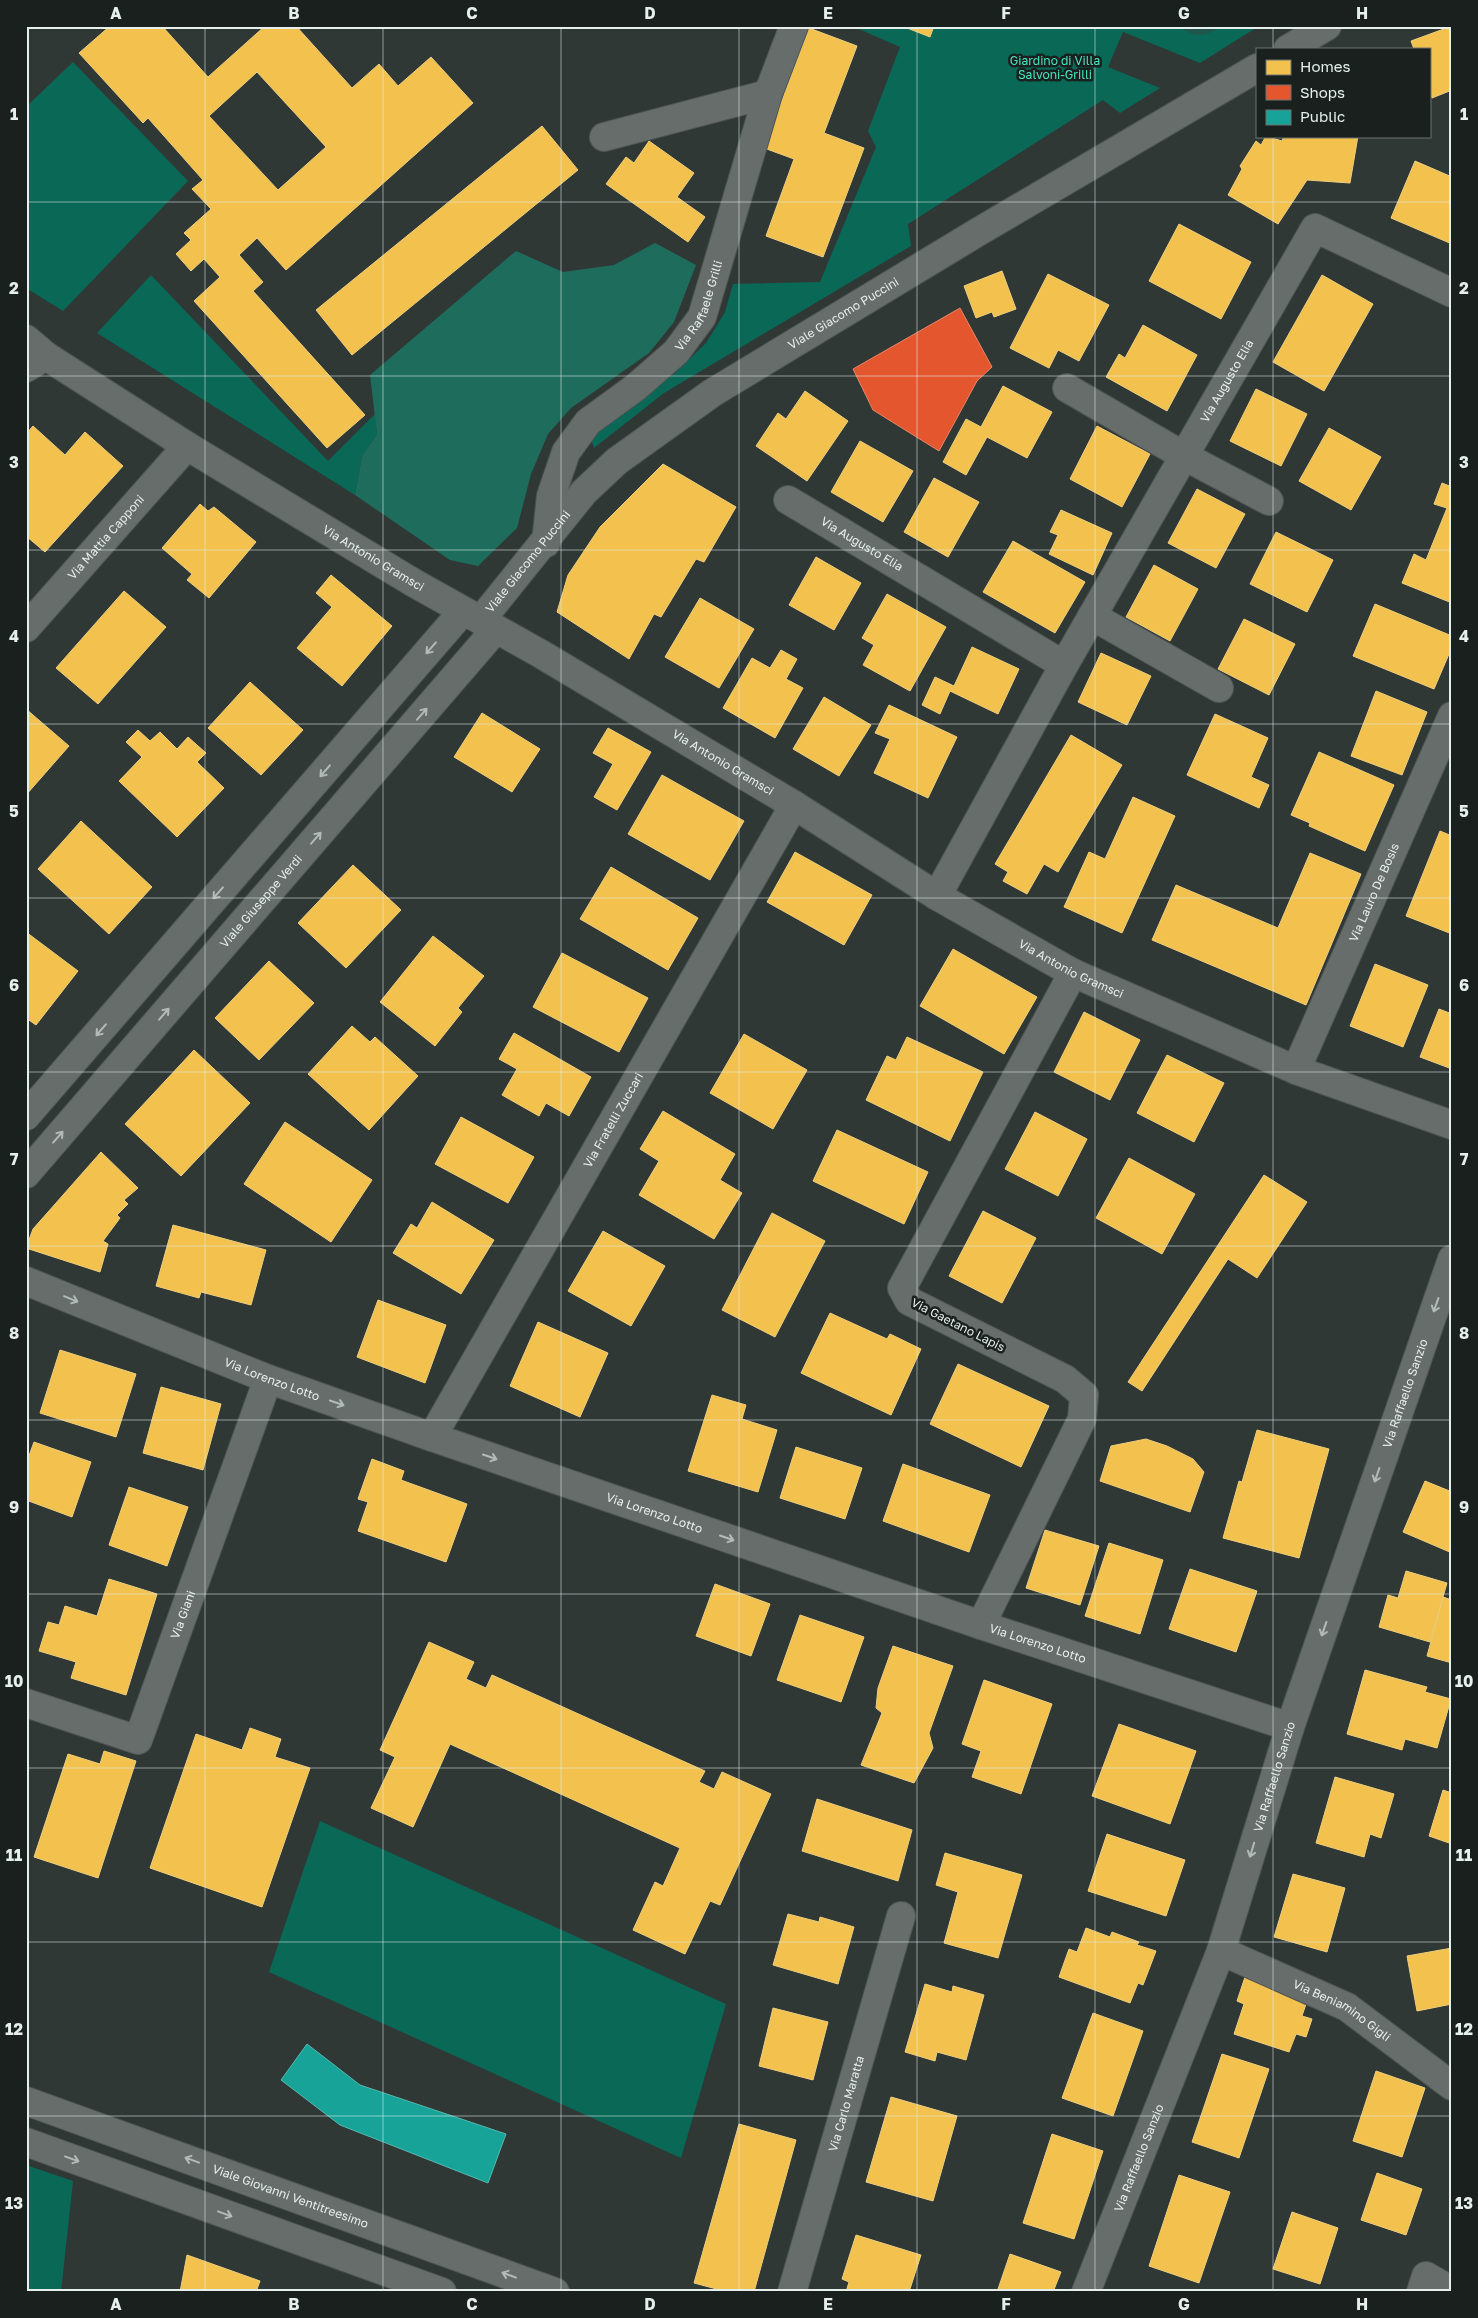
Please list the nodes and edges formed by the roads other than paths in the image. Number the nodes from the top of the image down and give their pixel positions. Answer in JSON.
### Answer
{"nodes":[{"id":1,"x":794,"y":26,"type":"edge"},
{"id":2,"x":1256,"y":69,"type":"edge"},
{"id":3,"x":768,"y":94,"type":"junction"},
{"id":4,"x":604,"y":137,"type":"dead end"},
{"id":5,"x":1452,"y":293,"type":"edge"},
{"id":6,"x":33,"y":354,"type":"edge"},
{"id":7,"x":1067,"y":388,"type":"dead end"},
{"id":8,"x":187,"y":446,"type":"junction"},
{"id":9,"x":1184,"y":456,"type":"junction"},
{"id":10,"x":788,"y":500,"type":"dead end"},
{"id":11,"x":1269,"y":502,"type":"dead end"},
{"id":12,"x":546,"y":543,"type":"junction"},
{"id":13,"x":1092,"y":616,"type":"junction"},
{"id":14,"x":480,"y":620,"type":"junction"},
{"id":15,"x":26,"y":628,"type":"edge"},
{"id":16,"x":1064,"y":665,"type":"junction"},
{"id":17,"x":1219,"y":688,"type":"dead end"},
{"id":18,"x":1452,"y":716,"type":"edge"},
{"id":19,"x":794,"y":805,"type":"junction"},
{"id":20,"x":937,"y":896,"type":"junction"},
{"id":21,"x":1073,"y":973,"type":"junction"},
{"id":22,"x":1296,"y":1070,"type":"junction"},
{"id":23,"x":26,"y":1116,"type":"edge"},
{"id":24,"x":1452,"y":1125,"type":"edge"},
{"id":25,"x":26,"y":1174,"type":"edge"},
{"id":26,"x":1452,"y":1259,"type":"edge"},
{"id":27,"x":26,"y":1281,"type":"edge"},
{"id":28,"x":268,"y":1379,"type":"junction"},
{"id":29,"x":432,"y":1437,"type":"junction"},
{"id":30,"x":982,"y":1625,"type":"junction"},
{"id":31,"x":26,"y":1703,"type":"edge"},
{"id":32,"x":1290,"y":1727,"type":"junction"},
{"id":33,"x":901,"y":1916,"type":"dead end"},
{"id":34,"x":1221,"y":1951,"type":"junction"},
{"id":35,"x":1452,"y":2086,"type":"edge"},
{"id":36,"x":26,"y":2100,"type":"edge"},
{"id":37,"x":26,"y":2142,"type":"edge"},
{"id":38,"x":392,"y":2283,"type":"edge"},
{"id":39,"x":1452,"y":2291,"type":"edge"},
{"id":40,"x":442,"y":2292,"type":"edge"},
{"id":41,"x":555,"y":2292,"type":"edge"},
{"id":42,"x":792,"y":2292,"type":"edge"},
{"id":43,"x":1086,"y":2292,"type":"edge"},
{"id":44,"x":1421,"y":2292,"type":"edge"}],
"edges":[{"from":1,"to":3,"type":"street","name":"Via Raffaele Grilli"},
{"from":2,"to":12,"type":"street","name":"Viale Giacomo Puccini"},
{"from":3,"to":4,"type":"street"},
{"from":3,"to":12,"type":"street","name":"Via Raffaele Grilli"},
{"from":5,"to":9,"type":"street","name":"Via Augusto Elia"},
{"from":6,"to":8,"type":"street","name":"Via Antonio Gramsci"},
{"from":7,"to":9,"type":"street"},
{"from":8,"to":14,"type":"street","name":"Via Antonio Gramsci"},
{"from":8,"to":15,"type":"street","name":"Via Mattia Capponi"},
{"from":9,"to":11,"type":"street"},
{"from":9,"to":13,"type":"street","name":"Via Augusto Elia"},
{"from":10,"to":16,"type":"street","name":"Via Augusto Elia"},
{"from":12,"to":14,"type":"street","name":"Viale Giacomo Puccini"},
{"from":13,"to":16,"type":"street","name":"Via Augusto Elia"},
{"from":13,"to":17,"type":"street"},
{"from":14,"to":19,"type":"street","name":"Via Antonio Gramsci"},
{"from":14,"to":23,"type":"street","one_way":true},
{"from":25,"to":14,"type":"street","name":"Viale Giuseppe Verdi","one_way":true},
{"from":16,"to":20,"type":"street","name":"Via Augusto Elia"},
{"from":18,"to":22,"type":"street","name":"Via Lauro De Bosis"},
{"from":19,"to":20,"type":"street","name":"Via Antonio Gramsci"},
{"from":19,"to":29,"type":"street","name":"Via Fratelli Zuccari"},
{"from":20,"to":21,"type":"street","name":"Via Antonio Gramsci"},
{"from":21,"to":22,"type":"street","name":"Via Antonio Gramsci"},
{"from":21,"to":30,"type":"street","name":"Via Gaetano Lapis"},
{"from":22,"to":24,"type":"street","name":"Via Antonio Gramsci"},
{"from":26,"to":32,"type":"street","name":"Via Raffaello Sanzio","one_way":true},
{"from":27,"to":28,"type":"street","name":"Via Lorenzo Lotto","one_way":true},
{"from":28,"to":29,"type":"street","name":"Via Lorenzo Lotto","one_way":true},
{"from":28,"to":31,"type":"street","name":"Via Giani"},
{"from":29,"to":30,"type":"street","name":"Via Lorenzo Lotto","one_way":true},
{"from":30,"to":32,"type":"street","name":"Via Lorenzo Lotto"},
{"from":32,"to":34,"type":"street","name":"Via Raffaello Sanzio","one_way":true},
{"from":33,"to":42,"type":"street","name":"Via Carlo Maratta"},
{"from":34,"to":35,"type":"street","name":"Via Beniamino Gigli"},
{"from":34,"to":43,"type":"street","name":"Via Raffaello Sanzio"},
{"from":41,"to":36,"type":"street","name":"Viale Giovanni Ventitreesimo","one_way":true},
{"from":37,"to":38,"type":"street","one_way":true},
{"from":38,"to":40,"type":"street"},
{"from":39,"to":44,"type":"street"}]}
